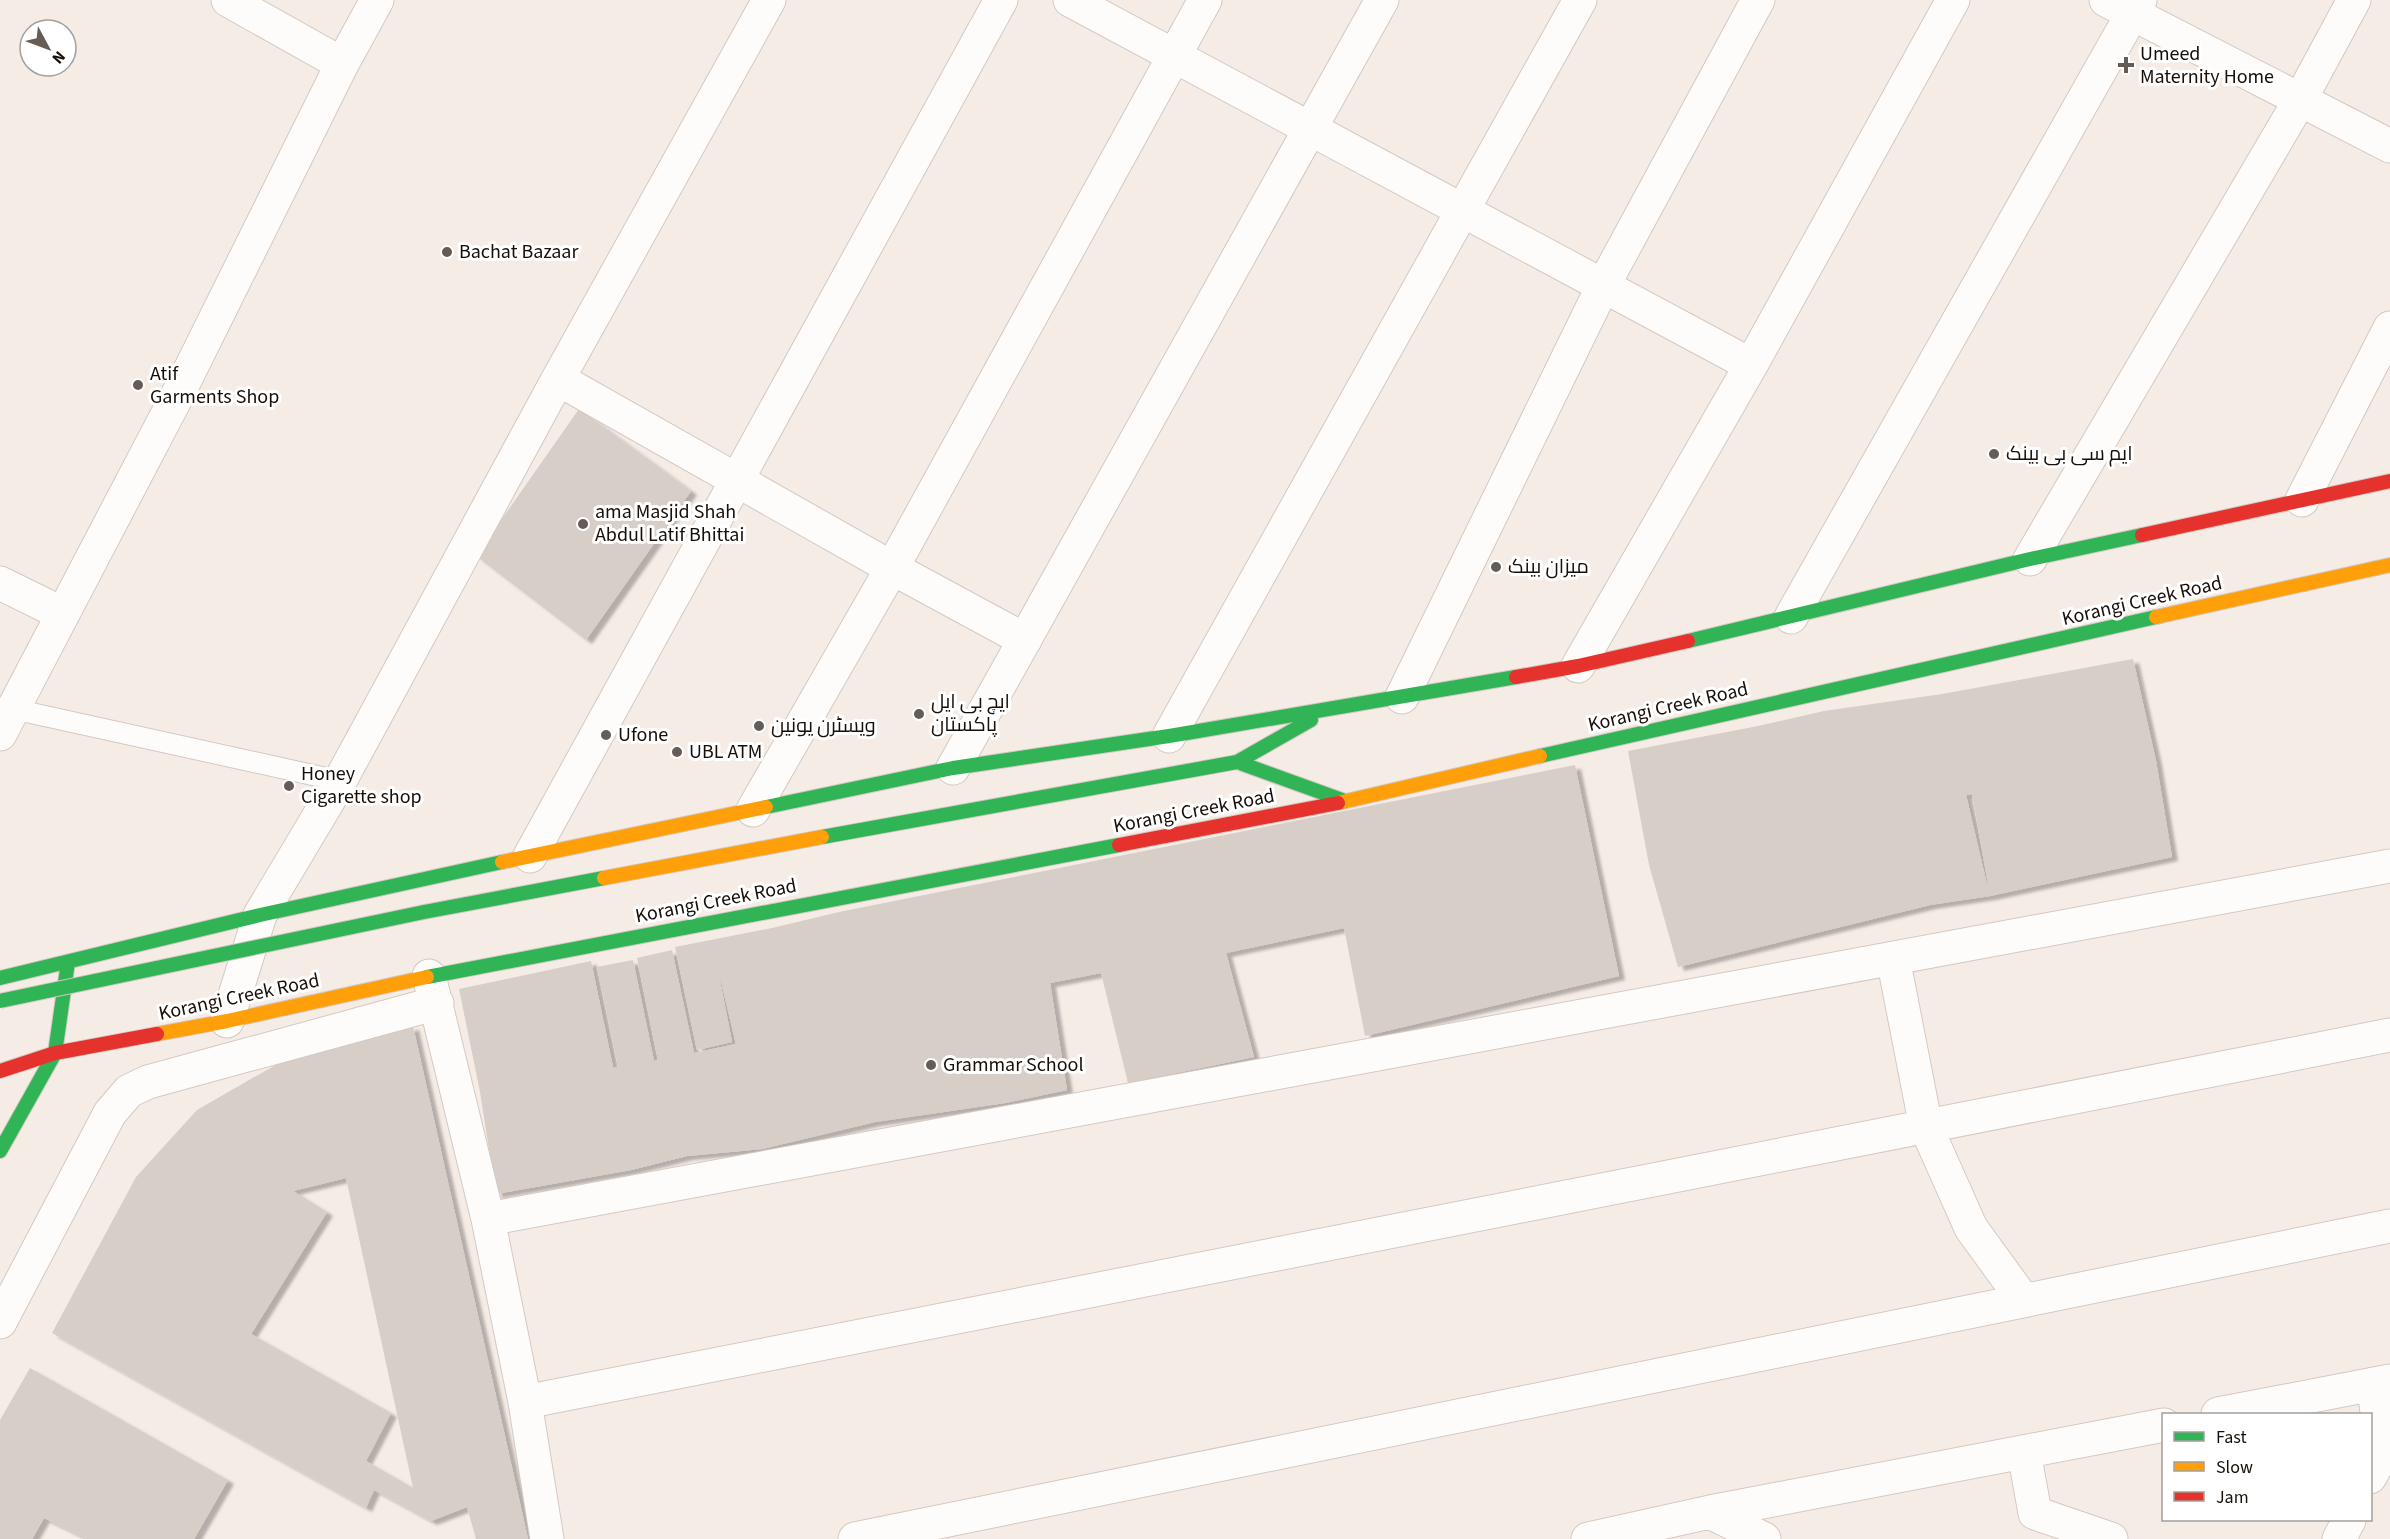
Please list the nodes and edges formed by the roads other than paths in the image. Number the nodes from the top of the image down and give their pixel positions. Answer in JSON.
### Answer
{"nodes":[{"id":1,"x":228,"y":0,"type":"edge"},
{"id":2,"x":377,"y":0,"type":"edge"},
{"id":3,"x":769,"y":0,"type":"edge"},
{"id":4,"x":1001,"y":0,"type":"edge"},
{"id":5,"x":1070,"y":0,"type":"edge"},
{"id":6,"x":1205,"y":0,"type":"edge"},
{"id":7,"x":1382,"y":0,"type":"edge"},
{"id":8,"x":1580,"y":0,"type":"edge"},
{"id":9,"x":1758,"y":0,"type":"edge"},
{"id":10,"x":1953,"y":0,"type":"edge"},
{"id":11,"x":2354,"y":0,"type":"edge"},
{"id":12,"x":2126,"y":5,"type":"edge"},
{"id":13,"x":1174,"y":56,"type":"junction"},
{"id":14,"x":342,"y":64,"type":"junction"},
{"id":15,"x":2300,"y":100,"type":"junction"},
{"id":16,"x":1310,"y":129,"type":"junction"},
{"id":17,"x":2390,"y":146,"type":"edge"},
{"id":18,"x":1462,"y":210,"type":"junction"},
{"id":19,"x":1603,"y":286,"type":"junction"},
{"id":20,"x":2390,"y":328,"type":"edge"},
{"id":21,"x":1751,"y":365,"type":"junction"},
{"id":22,"x":558,"y":380,"type":"junction"},
{"id":23,"x":735,"y":481,"type":"junction"},
{"id":24,"x":2390,"y":481,"type":"edge"},
{"id":25,"x":2302,"y":500,"type":"junction"},
{"id":26,"x":2030,"y":559,"type":"junction"},
{"id":27,"x":2390,"y":565,"type":"edge"},
{"id":28,"x":892,"y":568,"type":"junction"},
{"id":29,"x":0,"y":583,"type":"edge"},
{"id":30,"x":63,"y":614,"type":"junction"},
{"id":31,"x":1791,"y":617,"type":"junction"},
{"id":32,"x":1025,"y":640,"type":"junction"},
{"id":33,"x":1578,"y":666,"type":"junction"},
{"id":34,"x":1402,"y":697,"type":"junction"},
{"id":35,"x":1333,"y":708,"type":"junction"},
{"id":36,"x":6,"y":721,"type":"edge"},
{"id":37,"x":1169,"y":736,"type":"junction"},
{"id":38,"x":1237,"y":762,"type":"junction"},
{"id":39,"x":953,"y":768,"type":"junction"},
{"id":40,"x":340,"y":781,"type":"junction"},
{"id":41,"x":1347,"y":802,"type":"junction"},
{"id":42,"x":753,"y":810,"type":"junction"},
{"id":43,"x":530,"y":856,"type":"junction"},
{"id":44,"x":2390,"y":866,"type":"edge"},
{"id":45,"x":260,"y":915,"type":"junction"},
{"id":46,"x":1893,"y":958,"type":"junction"},
{"id":47,"x":69,"y":962,"type":"junction"},
{"id":48,"x":0,"y":978,"type":"edge"},
{"id":49,"x":433,"y":990,"type":"junction"},
{"id":50,"x":0,"y":1000,"type":"edge"},
{"id":51,"x":227,"y":1021,"type":"junction"},
{"id":52,"x":2390,"y":1035,"type":"edge"},
{"id":53,"x":55,"y":1053,"type":"junction"},
{"id":54,"x":0,"y":1071,"type":"edge"},
{"id":55,"x":1926,"y":1126,"type":"junction"},
{"id":56,"x":0,"y":1151,"type":"edge"},
{"id":57,"x":488,"y":1219,"type":"junction"},
{"id":58,"x":2390,"y":1226,"type":"edge"},
{"id":59,"x":2024,"y":1301,"type":"junction"},
{"id":60,"x":0,"y":1322,"type":"edge"},
{"id":61,"x":2382,"y":1383,"type":"edge"},
{"id":62,"x":525,"y":1402,"type":"junction"},
{"id":63,"x":2223,"y":1413,"type":"edge"},
{"id":64,"x":2162,"y":1425,"type":"edge"},
{"id":65,"x":2024,"y":1452,"type":"junction"},
{"id":66,"x":2381,"y":1462,"type":"edge"},
{"id":67,"x":1710,"y":1512,"type":"junction"},
{"id":68,"x":2348,"y":1521,"type":"edge"},
{"id":69,"x":547,"y":1539,"type":"edge"},
{"id":70,"x":855,"y":1539,"type":"edge"},
{"id":71,"x":1588,"y":1539,"type":"edge"},
{"id":72,"x":1764,"y":1539,"type":"edge"},
{"id":73,"x":2111,"y":1539,"type":"edge"},
{"id":74,"x":2339,"y":1539,"type":"edge"}],
"edges":[{"from":1,"to":14,"type":"street"},
{"from":2,"to":14,"type":"street"},
{"from":3,"to":22,"type":"street"},
{"from":4,"to":23,"type":"street"},
{"from":5,"to":13,"type":"street"},
{"from":6,"to":13,"type":"street"},
{"from":7,"to":16,"type":"street"},
{"from":8,"to":18,"type":"street"},
{"from":9,"to":19,"type":"street"},
{"from":10,"to":21,"type":"street"},
{"from":11,"to":15,"type":"street"},
{"from":12,"to":15,"type":"street"},
{"from":12,"to":31,"type":"street"},
{"from":13,"to":16,"type":"street"},
{"from":13,"to":28,"type":"street"},
{"from":14,"to":30,"type":"street"},
{"from":15,"to":17,"type":"street"},
{"from":15,"to":26,"type":"street"},
{"from":16,"to":18,"type":"street"},
{"from":16,"to":32,"type":"street"},
{"from":18,"to":19,"type":"street"},
{"from":18,"to":37,"type":"street"},
{"from":19,"to":21,"type":"street"},
{"from":19,"to":34,"type":"street"},
{"from":20,"to":25,"type":"street"},
{"from":21,"to":33,"type":"street"},
{"from":22,"to":23,"type":"street"},
{"from":22,"to":40,"type":"street"},
{"from":23,"to":28,"type":"street"},
{"from":23,"to":43,"type":"street"},
{"from":24,"to":25,"type":"main road"},
{"from":25,"to":26,"type":"main road"},
{"from":26,"to":31,"type":"main road"},
{"from":27,"to":41,"type":"main road","name":"Korangi Creek Road"},
{"from":28,"to":32,"type":"street"},
{"from":28,"to":42,"type":"street"},
{"from":29,"to":30,"type":"street"},
{"from":30,"to":36,"type":"street"},
{"from":31,"to":33,"type":"main road"},
{"from":32,"to":39,"type":"street"},
{"from":33,"to":34,"type":"main road"},
{"from":34,"to":35,"type":"main road"},
{"from":35,"to":37,"type":"main road"},
{"from":35,"to":38,"type":"main road"},
{"from":36,"to":40,"type":"lane"},
{"from":37,"to":39,"type":"main road"},
{"from":38,"to":41,"type":"main road"},
{"from":38,"to":50,"type":"main road","bridge":true},
{"from":39,"to":42,"type":"main road"},
{"from":40,"to":45,"type":"street"},
{"from":41,"to":49,"type":"main road","name":"Korangi Creek Road"},
{"from":42,"to":43,"type":"main road"},
{"from":43,"to":45,"type":"main road"},
{"from":44,"to":46,"type":"street"},
{"from":45,"to":47,"type":"main road"},
{"from":45,"to":51,"type":"street"},
{"from":46,"to":55,"type":"street"},
{"from":46,"to":57,"type":"street"},
{"from":47,"to":48,"type":"main road"},
{"from":47,"to":53,"type":"main road"},
{"from":49,"to":51,"type":"main road","name":"Korangi Creek Road"},
{"from":49,"to":57,"type":"street"},
{"from":49,"to":60,"type":"street"},
{"from":51,"to":53,"type":"main road","name":"Korangi Creek Road"},
{"from":52,"to":55,"type":"street"},
{"from":53,"to":54,"type":"main road","name":"Korangi Creek Road"},
{"from":53,"to":56,"type":"main road"},
{"from":55,"to":59,"type":"street"},
{"from":55,"to":62,"type":"street"},
{"from":57,"to":62,"type":"street"},
{"from":58,"to":59,"type":"street"},
{"from":59,"to":70,"type":"street"},
{"from":61,"to":63,"type":"street"},
{"from":61,"to":66,"type":"street"},
{"from":62,"to":69,"type":"street"},
{"from":64,"to":65,"type":"street"},
{"from":65,"to":67,"type":"street"},
{"from":65,"to":73,"type":"street"},
{"from":67,"to":71,"type":"street"},
{"from":67,"to":72,"type":"street"},
{"from":68,"to":74,"type":"street"}]}
